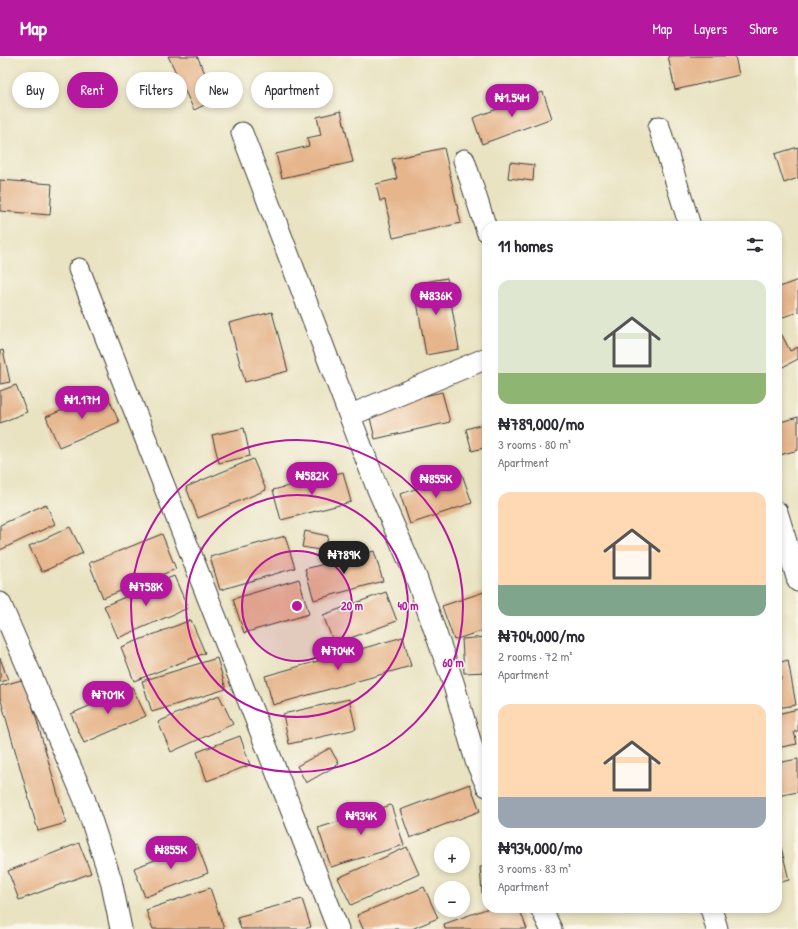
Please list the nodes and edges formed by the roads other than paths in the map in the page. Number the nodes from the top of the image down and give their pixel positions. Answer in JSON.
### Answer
{"nodes":[{"id":1,"x":659,"y":127,"type":"dead end"},
{"id":2,"x":242,"y":133,"type":"dead end"},
{"id":3,"x":464,"y":160,"type":"dead end"},
{"id":4,"x":484,"y":221,"type":"edge"},
{"id":5,"x":688,"y":221,"type":"edge"},
{"id":6,"x":79,"y":269,"type":"dead end"},
{"id":7,"x":482,"y":360,"type":"edge"},
{"id":8,"x":351,"y":415,"type":"junction"},
{"id":9,"x":782,"y":528,"type":"edge"},
{"id":10,"x":798,"y":581,"type":"edge"},
{"id":11,"x":0,"y":603,"type":"edge"},
{"id":12,"x":482,"y":775,"type":"edge"},
{"id":13,"x":543,"y":913,"type":"edge"},
{"id":14,"x":712,"y":913,"type":"edge"},
{"id":15,"x":121,"y":929,"type":"edge"},
{"id":16,"x":338,"y":929,"type":"edge"},
{"id":17,"x":551,"y":929,"type":"edge"},
{"id":18,"x":717,"y":929,"type":"edge"}],
"edges":[{"from":1,"to":5,"type":"street"},
{"from":2,"to":8,"type":"street"},
{"from":3,"to":4,"type":"street"},
{"from":6,"to":16,"type":"street"},
{"from":7,"to":8,"type":"street"},
{"from":8,"to":12,"type":"street"},
{"from":9,"to":10,"type":"street"},
{"from":11,"to":15,"type":"street"},
{"from":13,"to":17,"type":"street"},
{"from":14,"to":18,"type":"street"}]}
